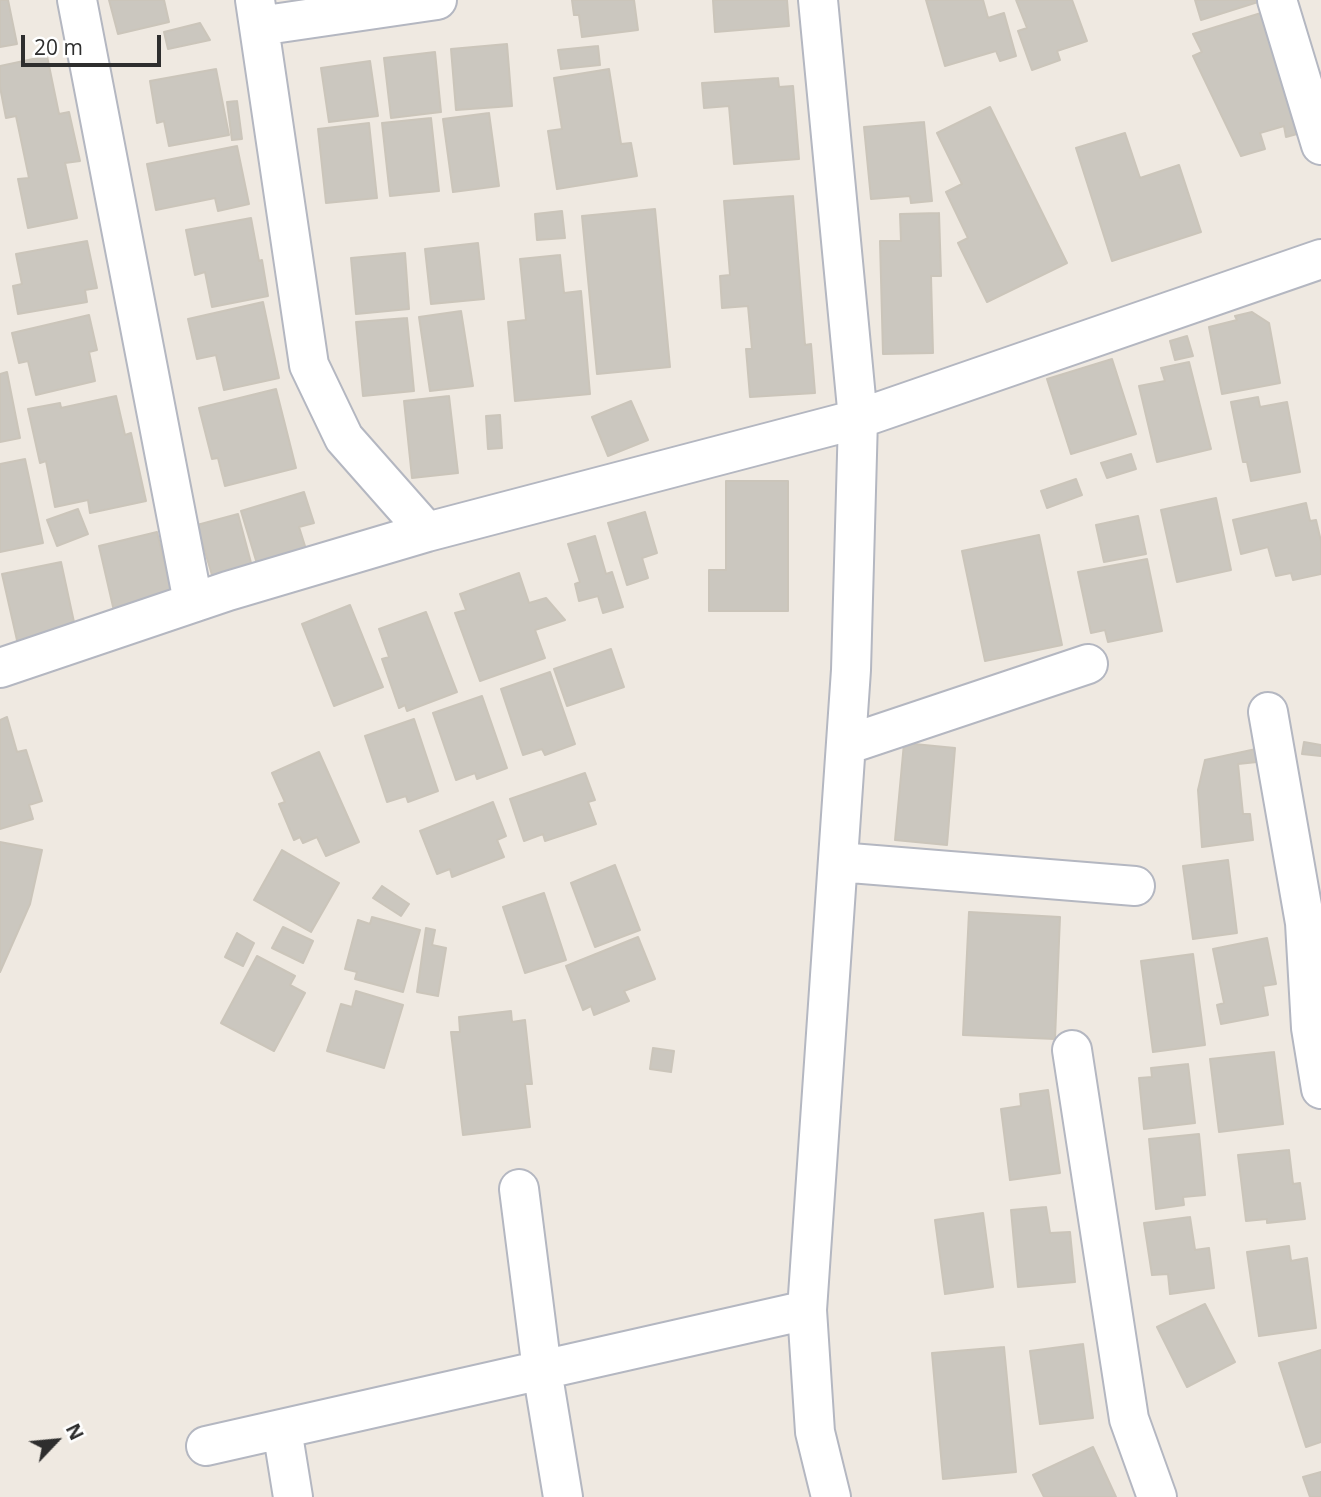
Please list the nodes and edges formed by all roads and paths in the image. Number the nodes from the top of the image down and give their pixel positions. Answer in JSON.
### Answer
{"nodes":[{"id":1,"x":77,"y":0,"type":"edge"},
{"id":2,"x":437,"y":0,"type":"edge"},
{"id":3,"x":818,"y":0,"type":"edge"},
{"id":4,"x":1278,"y":0,"type":"edge"},
{"id":5,"x":257,"y":13,"type":"edge"},
{"id":6,"x":1321,"y":145,"type":"edge"},
{"id":7,"x":1321,"y":258,"type":"edge"},
{"id":8,"x":858,"y":419,"type":"junction"},
{"id":9,"x":428,"y":532,"type":"junction"},
{"id":10,"x":193,"y":602,"type":"junction"},
{"id":11,"x":1088,"y":664,"type":"dead end"},
{"id":12,"x":0,"y":668,"type":"edge"},
{"id":13,"x":1268,"y":712,"type":"dead end"},
{"id":14,"x":846,"y":746,"type":"junction"},
{"id":15,"x":838,"y":862,"type":"junction"},
{"id":16,"x":1135,"y":886,"type":"dead end"},
{"id":17,"x":1313,"y":922,"type":"edge"},
{"id":18,"x":1072,"y":1050,"type":"dead end"},
{"id":19,"x":1321,"y":1088,"type":"edge"},
{"id":20,"x":519,"y":1189,"type":"dead end"},
{"id":21,"x":807,"y":1310,"type":"junction"},
{"id":22,"x":542,"y":1370,"type":"junction"},
{"id":23,"x":282,"y":1429,"type":"junction"},
{"id":24,"x":206,"y":1446,"type":"dead end"},
{"id":25,"x":293,"y":1497,"type":"edge"},
{"id":26,"x":563,"y":1497,"type":"edge"},
{"id":27,"x":831,"y":1497,"type":"edge"},
{"id":28,"x":1157,"y":1497,"type":"edge"}],
"edges":[{"from":1,"to":10,"type":"street"},
{"from":2,"to":5,"type":"street"},
{"from":3,"to":8,"type":"street"},
{"from":4,"to":6,"type":"street"},
{"from":5,"to":9,"type":"street"},
{"from":7,"to":8,"type":"street"},
{"from":8,"to":9,"type":"street"},
{"from":8,"to":14,"type":"street"},
{"from":9,"to":10,"type":"street"},
{"from":10,"to":12,"type":"street"},
{"from":11,"to":14,"type":"street"},
{"from":13,"to":17,"type":"street"},
{"from":14,"to":15,"type":"street"},
{"from":15,"to":16,"type":"street"},
{"from":15,"to":21,"type":"street"},
{"from":17,"to":19,"type":"street"},
{"from":18,"to":28,"type":"street"},
{"from":20,"to":22,"type":"street"},
{"from":21,"to":22,"type":"street"},
{"from":21,"to":27,"type":"street"},
{"from":22,"to":23,"type":"street"},
{"from":22,"to":26,"type":"street"},
{"from":23,"to":24,"type":"street"},
{"from":23,"to":25,"type":"street"}]}
